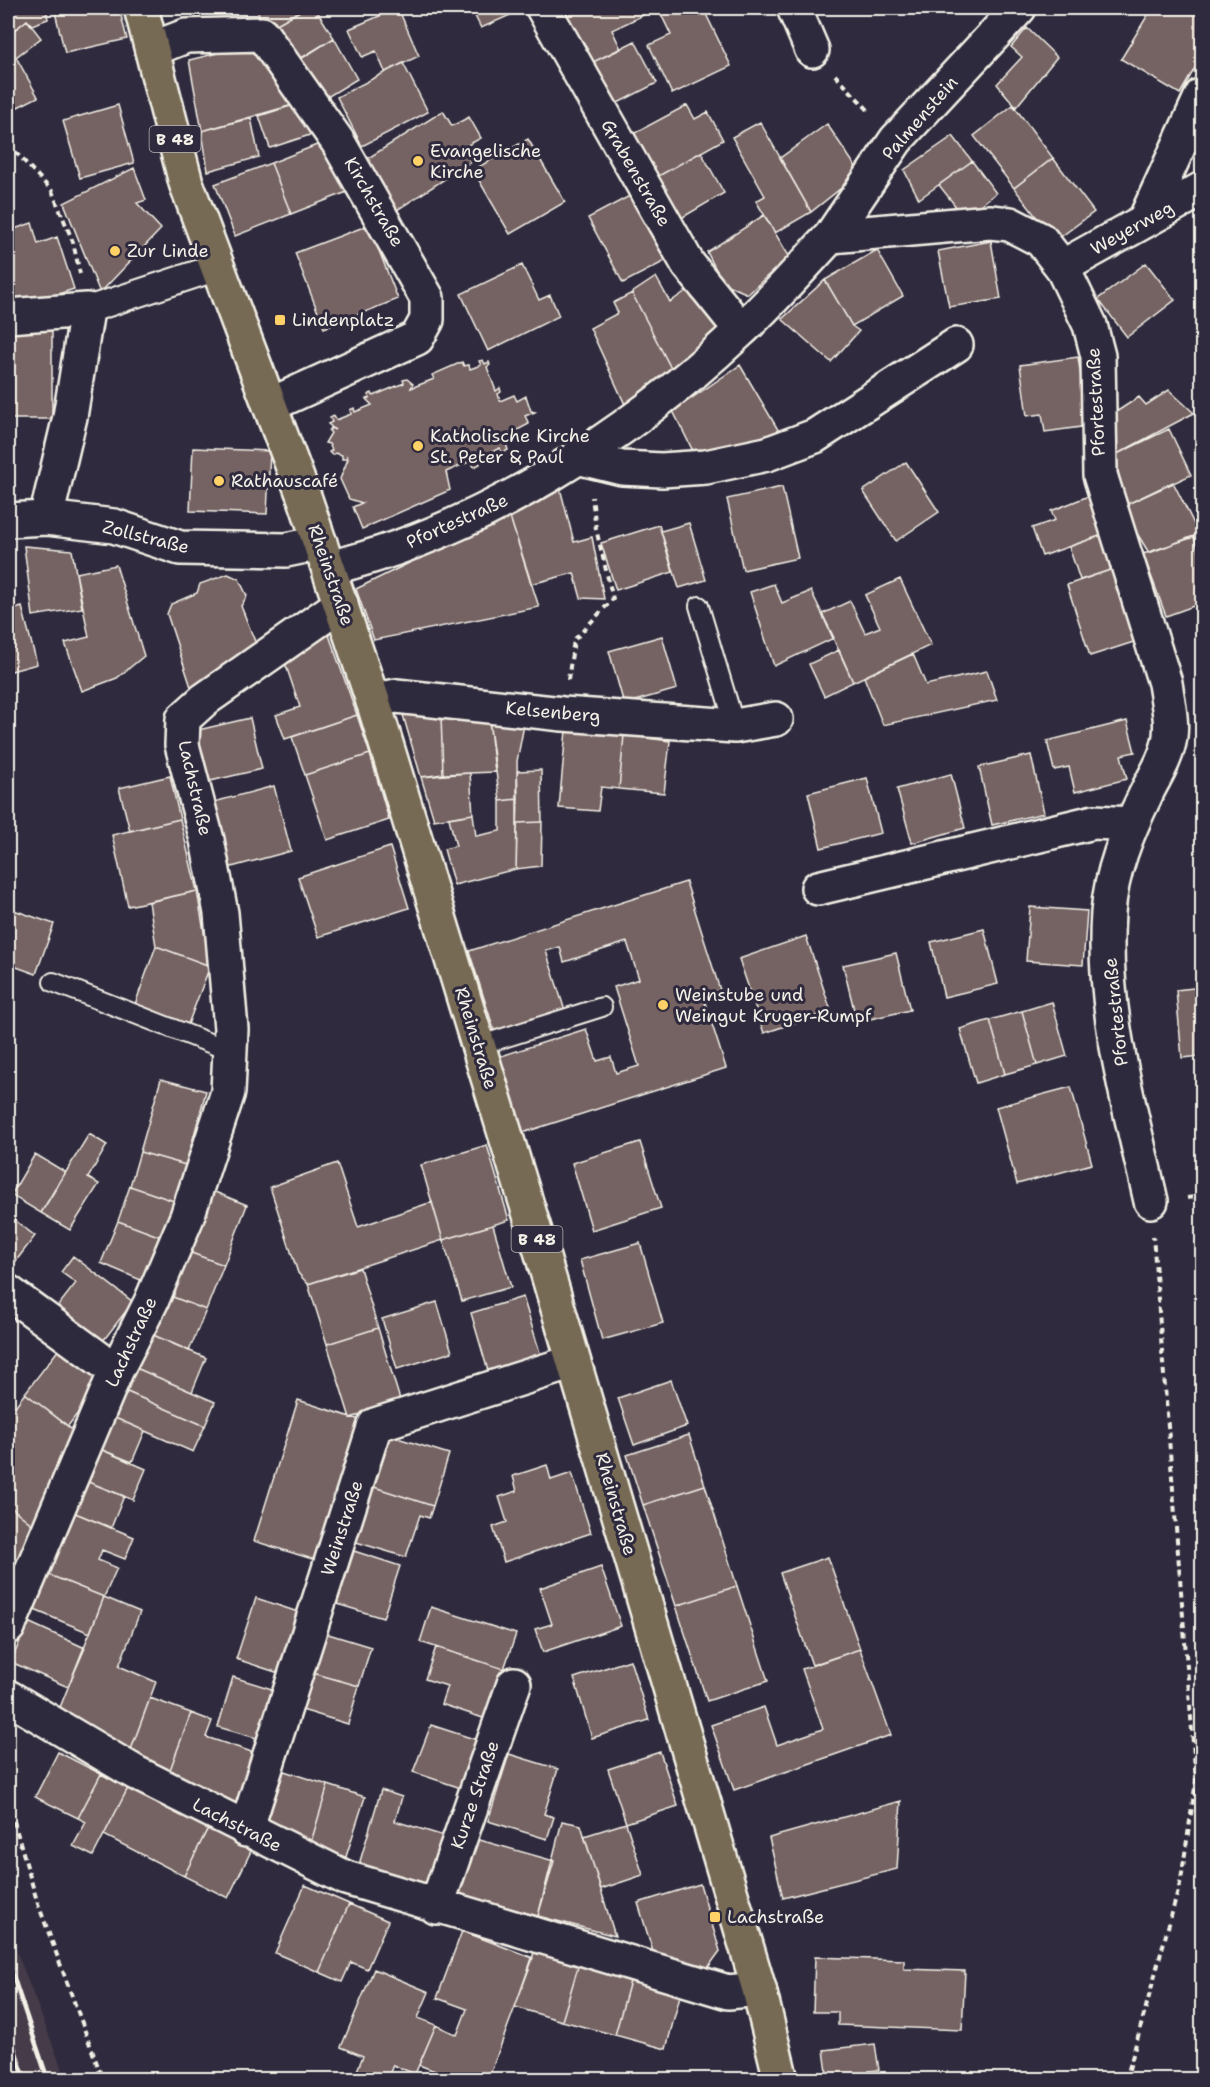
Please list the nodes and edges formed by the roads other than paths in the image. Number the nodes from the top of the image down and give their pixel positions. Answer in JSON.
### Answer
{"nodes":[{"id":1,"x":141,"y":8,"type":"edge"},
{"id":2,"x":543,"y":8,"type":"edge"},
{"id":3,"x":794,"y":8,"type":"edge"},
{"id":4,"x":1019,"y":8,"type":"edge"},
{"id":5,"x":152,"y":49,"type":"junction"},
{"id":6,"x":812,"y":50,"type":"road end"},
{"id":7,"x":1203,"y":95,"type":"edge"},
{"id":8,"x":1203,"y":189,"type":"edge"},
{"id":9,"x":1145,"y":220,"type":"junction"},
{"id":10,"x":831,"y":236,"type":"junction"},
{"id":11,"x":218,"y":267,"type":"junction"},
{"id":12,"x":1062,"y":267,"type":"junction"},
{"id":13,"x":87,"y":310,"type":"junction"},
{"id":14,"x":8,"y":316,"type":"edge"},
{"id":15,"x":741,"y":330,"type":"junction"},
{"id":16,"x":956,"y":345,"type":"dead end"},
{"id":17,"x":270,"y":405,"type":"junction"},
{"id":18,"x":590,"y":460,"type":"junction"},
{"id":19,"x":46,"y":518,"type":"junction"},
{"id":20,"x":8,"y":520,"type":"edge"},
{"id":21,"x":324,"y":555,"type":"junction"},
{"id":22,"x":341,"y":604,"type":"junction"},
{"id":23,"x":699,"y":606,"type":"dead end"},
{"id":24,"x":373,"y":701,"type":"junction"},
{"id":25,"x":776,"y":719,"type":"dead end"},
{"id":26,"x":735,"y":726,"type":"junction"},
{"id":27,"x":1132,"y":824,"type":"junction"},
{"id":28,"x":818,"y":888,"type":"dead end"},
{"id":29,"x":53,"y":982,"type":"dead end"},
{"id":30,"x":602,"y":1007,"type":"dead end"},
{"id":31,"x":478,"y":1046,"type":"junction"},
{"id":32,"x":230,"y":1051,"type":"junction"},
{"id":33,"x":1151,"y":1201,"type":"road end"},
{"id":34,"x":8,"y":1292,"type":"edge"},
{"id":35,"x":573,"y":1362,"type":"junction"},
{"id":36,"x":116,"y":1371,"type":"junction"},
{"id":37,"x":8,"y":1627,"type":"edge"},
{"id":38,"x":514,"y":1684,"type":"dead end"},
{"id":39,"x":8,"y":1697,"type":"edge"},
{"id":40,"x":246,"y":1830,"type":"junction"},
{"id":41,"x":436,"y":1907,"type":"junction"},
{"id":42,"x":759,"y":1989,"type":"junction"},
{"id":43,"x":781,"y":2079,"type":"edge"}],
"edges":[{"from":1,"to":5,"type":"main road","name":"Rheinstraße","number":"B 48"},
{"from":2,"to":15,"type":"street","name":"Grabenstraße"},
{"from":3,"to":6,"type":"street"},
{"from":4,"to":10,"type":"street","name":"Palmenstein"},
{"from":5,"to":11,"type":"main road","name":"Rheinstraße","number":"B 48"},
{"from":5,"to":17,"type":"street","name":"Kirchstraße"},
{"from":7,"to":9,"type":"street"},
{"from":8,"to":9,"type":"street","name":"Weyerweg"},
{"from":9,"to":12,"type":"street","name":"Weyerweg"},
{"from":10,"to":12,"type":"street","name":"Pfortestraße"},
{"from":10,"to":15,"type":"street","name":"Pfortestraße"},
{"from":11,"to":13,"type":"street"},
{"from":11,"to":17,"type":"main road","name":"Rheinstraße","number":"B 48"},
{"from":12,"to":27,"type":"street","name":"Pfortestraße"},
{"from":13,"to":14,"type":"street"},
{"from":13,"to":19,"type":"street"},
{"from":15,"to":18,"type":"street","name":"Pfortestraße"},
{"from":16,"to":18,"type":"street"},
{"from":17,"to":21,"type":"main road","name":"Rheinstraße","number":"B 48"},
{"from":18,"to":21,"type":"street","name":"Pfortestraße"},
{"from":19,"to":20,"type":"street","name":"Zollstraße"},
{"from":19,"to":21,"type":"street","name":"Zollstraße"},
{"from":21,"to":22,"type":"main road","name":"Rheinstraße","number":"B 48"},
{"from":22,"to":24,"type":"main road","name":"Rheinstraße","number":"B 48"},
{"from":22,"to":32,"type":"street","name":"Lachstraße"},
{"from":23,"to":26,"type":"lane"},
{"from":24,"to":26,"type":"street","name":"Kelsenberg"},
{"from":24,"to":31,"type":"main road","name":"Rheinstraße","number":"B 48"},
{"from":25,"to":26,"type":"street","name":"Kelsenberg"},
{"from":27,"to":28,"type":"street"},
{"from":27,"to":33,"type":"street","name":"Pfortestraße"},
{"from":29,"to":32,"type":"lane"},
{"from":30,"to":31,"type":"lane"},
{"from":31,"to":35,"type":"main road","name":"Rheinstraße","number":"B 48"},
{"from":32,"to":36,"type":"street","name":"Lachstraße"},
{"from":34,"to":36,"type":"street"},
{"from":35,"to":40,"type":"street","name":"Weinstraße"},
{"from":35,"to":42,"type":"main road","name":"Rheinstraße","number":"B 48"},
{"from":36,"to":37,"type":"street","name":"Lachstraße"},
{"from":38,"to":41,"type":"street","name":"Kurze Straße"},
{"from":39,"to":40,"type":"street","name":"Lachstraße"},
{"from":40,"to":41,"type":"street","name":"Lachstraße"},
{"from":41,"to":42,"type":"street","name":"Lachstraße"},
{"from":42,"to":43,"type":"main road","name":"Rheinstraße","number":"B 48"}]}
